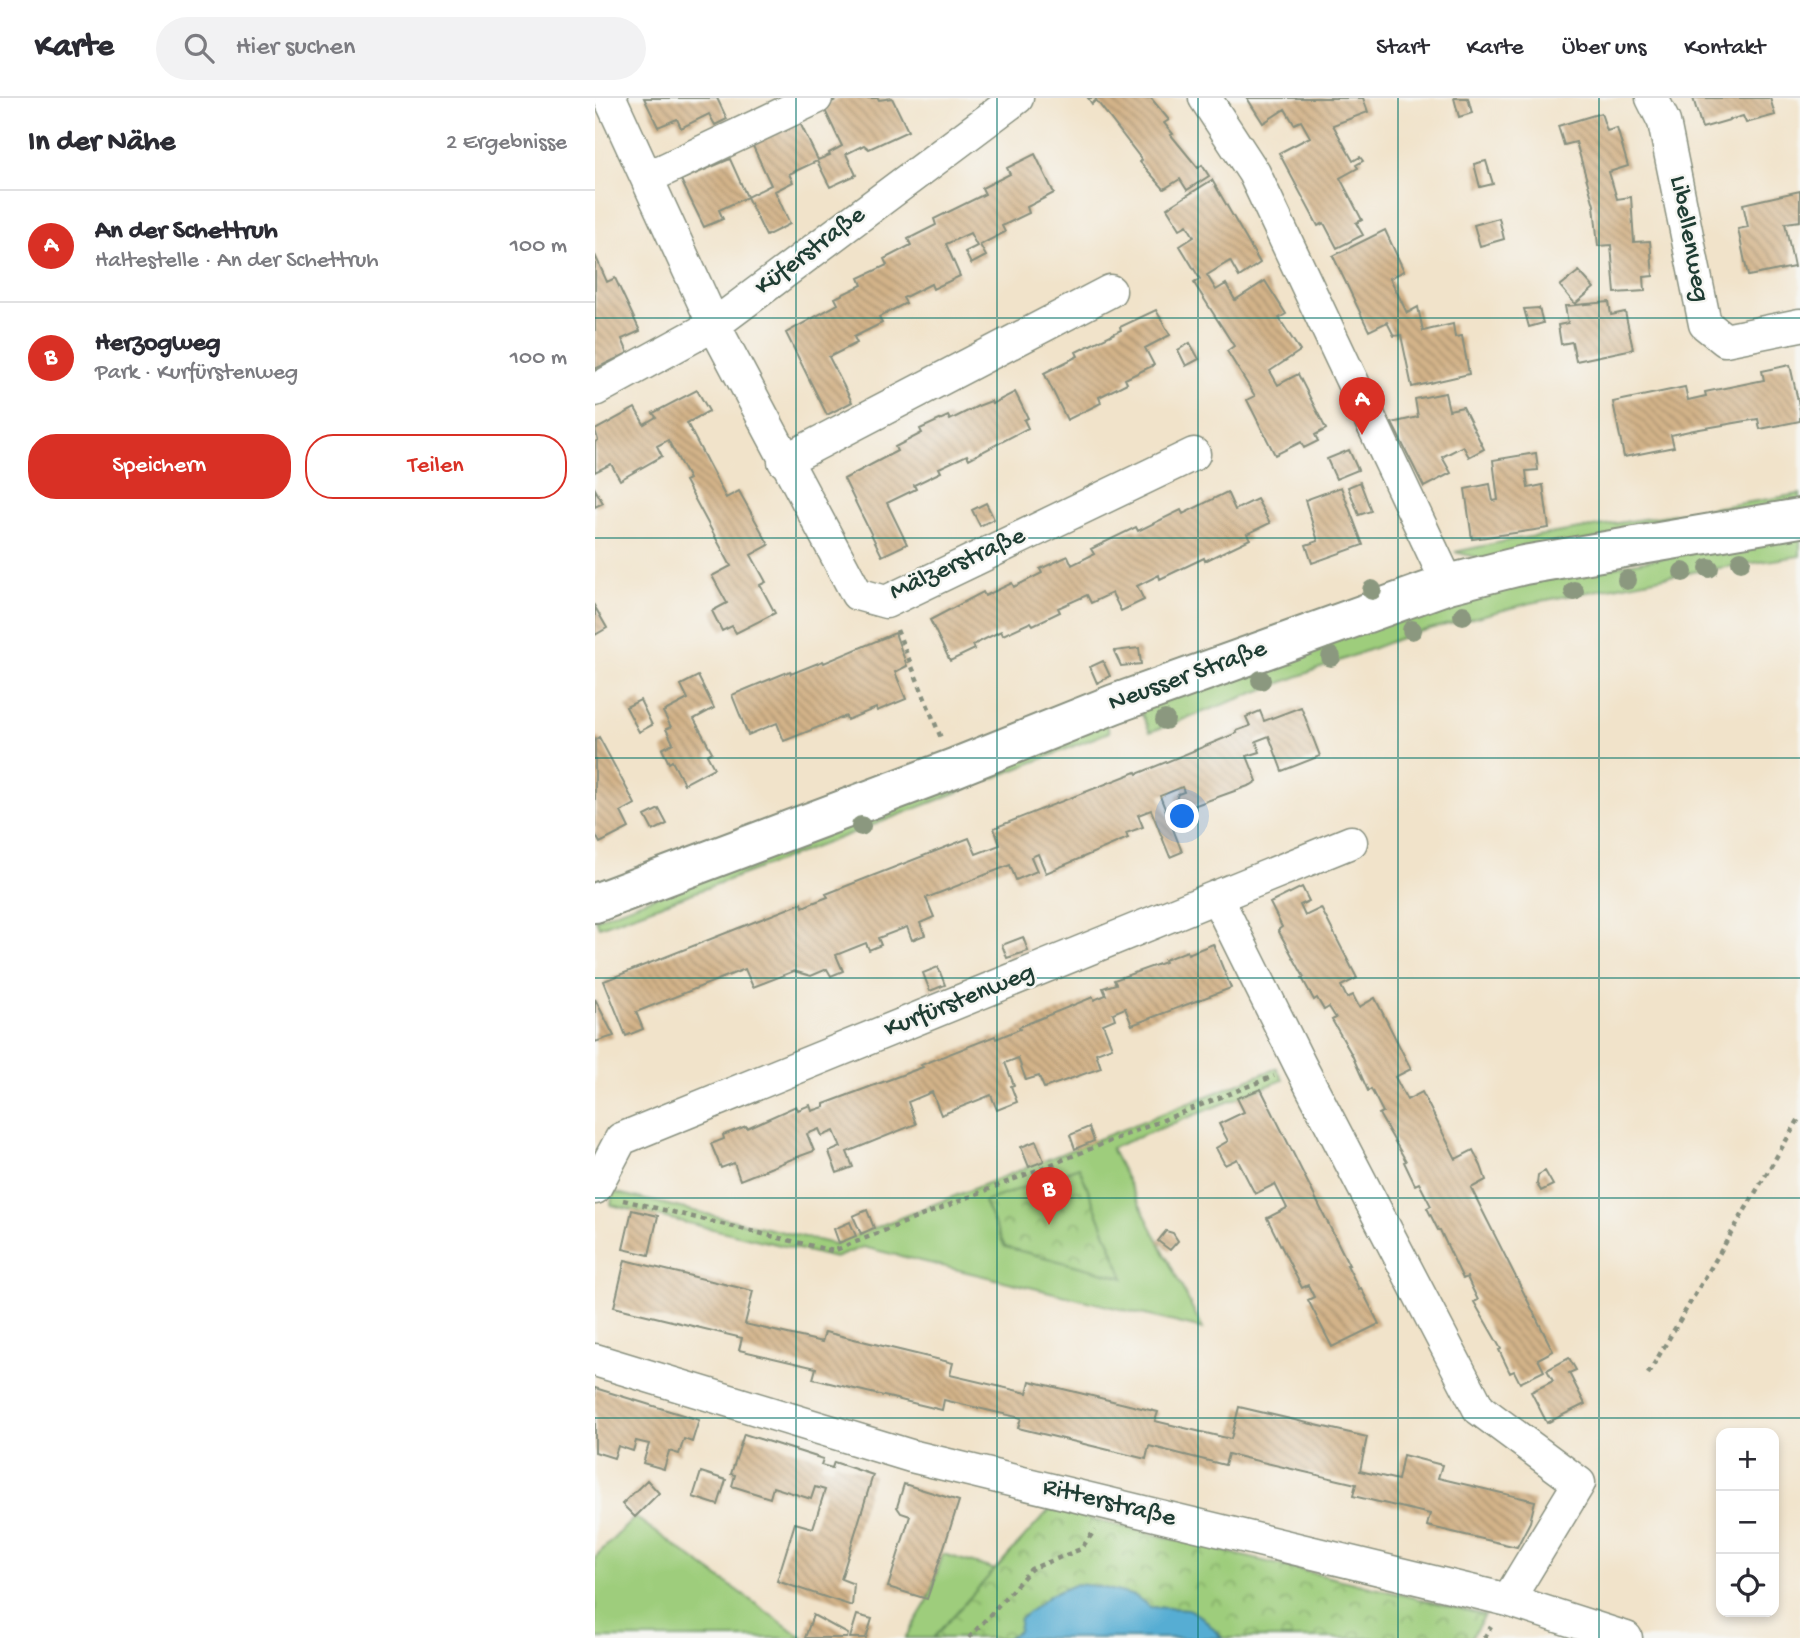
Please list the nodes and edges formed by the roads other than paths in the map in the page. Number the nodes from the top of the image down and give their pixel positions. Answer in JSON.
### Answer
{"nodes":[{"id":1,"x":610,"y":98,"type":"edge"},
{"id":2,"x":816,"y":98,"type":"edge"},
{"id":3,"x":1017,"y":98,"type":"edge"},
{"id":4,"x":1205,"y":98,"type":"edge"},
{"id":5,"x":1652,"y":98,"type":"edge"},
{"id":6,"x":647,"y":178,"type":"junction"},
{"id":7,"x":1110,"y":291,"type":"dead end"},
{"id":8,"x":714,"y":325,"type":"junction"},
{"id":9,"x":1800,"y":325,"type":"edge"},
{"id":10,"x":595,"y":390,"type":"edge"},
{"id":11,"x":1194,"y":454,"type":"dead end"},
{"id":12,"x":784,"y":461,"type":"junction"},
{"id":13,"x":1800,"y":518,"type":"edge"},
{"id":14,"x":1448,"y":584,"type":"junction"},
{"id":15,"x":1351,"y":842,"type":"dead end"},
{"id":16,"x":1217,"y":898,"type":"junction"},
{"id":17,"x":595,"y":903,"type":"edge"},
{"id":18,"x":608,"y":1194,"type":"edge"},
{"id":19,"x":595,"y":1360,"type":"edge"},
{"id":20,"x":1508,"y":1600,"type":"junction"},
{"id":21,"x":1626,"y":1638,"type":"edge"}],
"edges":[{"from":1,"to":6,"type":"street","name":"Mälzerstraße"},
{"from":2,"to":6,"type":"street"},
{"from":3,"to":8,"type":"street","name":"Küferstraße"},
{"from":4,"to":14,"type":"street"},
{"from":5,"to":9,"type":"street","name":"Libellenweg"},
{"from":6,"to":8,"type":"street","name":"Mälzerstraße"},
{"from":7,"to":12,"type":"street"},
{"from":8,"to":10,"type":"street","name":"Küferstraße"},
{"from":8,"to":12,"type":"street","name":"Mälzerstraße"},
{"from":11,"to":12,"type":"street","name":"Mälzerstraße"},
{"from":13,"to":14,"type":"street","name":"Neusser Straße"},
{"from":14,"to":17,"type":"street","name":"Neusser Straße"},
{"from":15,"to":16,"type":"street","name":"Kurfürstenweg"},
{"from":16,"to":18,"type":"street","name":"Kurfürstenweg"},
{"from":16,"to":20,"type":"street"},
{"from":19,"to":20,"type":"street","name":"Ritterstraße"},
{"from":20,"to":21,"type":"street","name":"Ritterstraße"}]}
